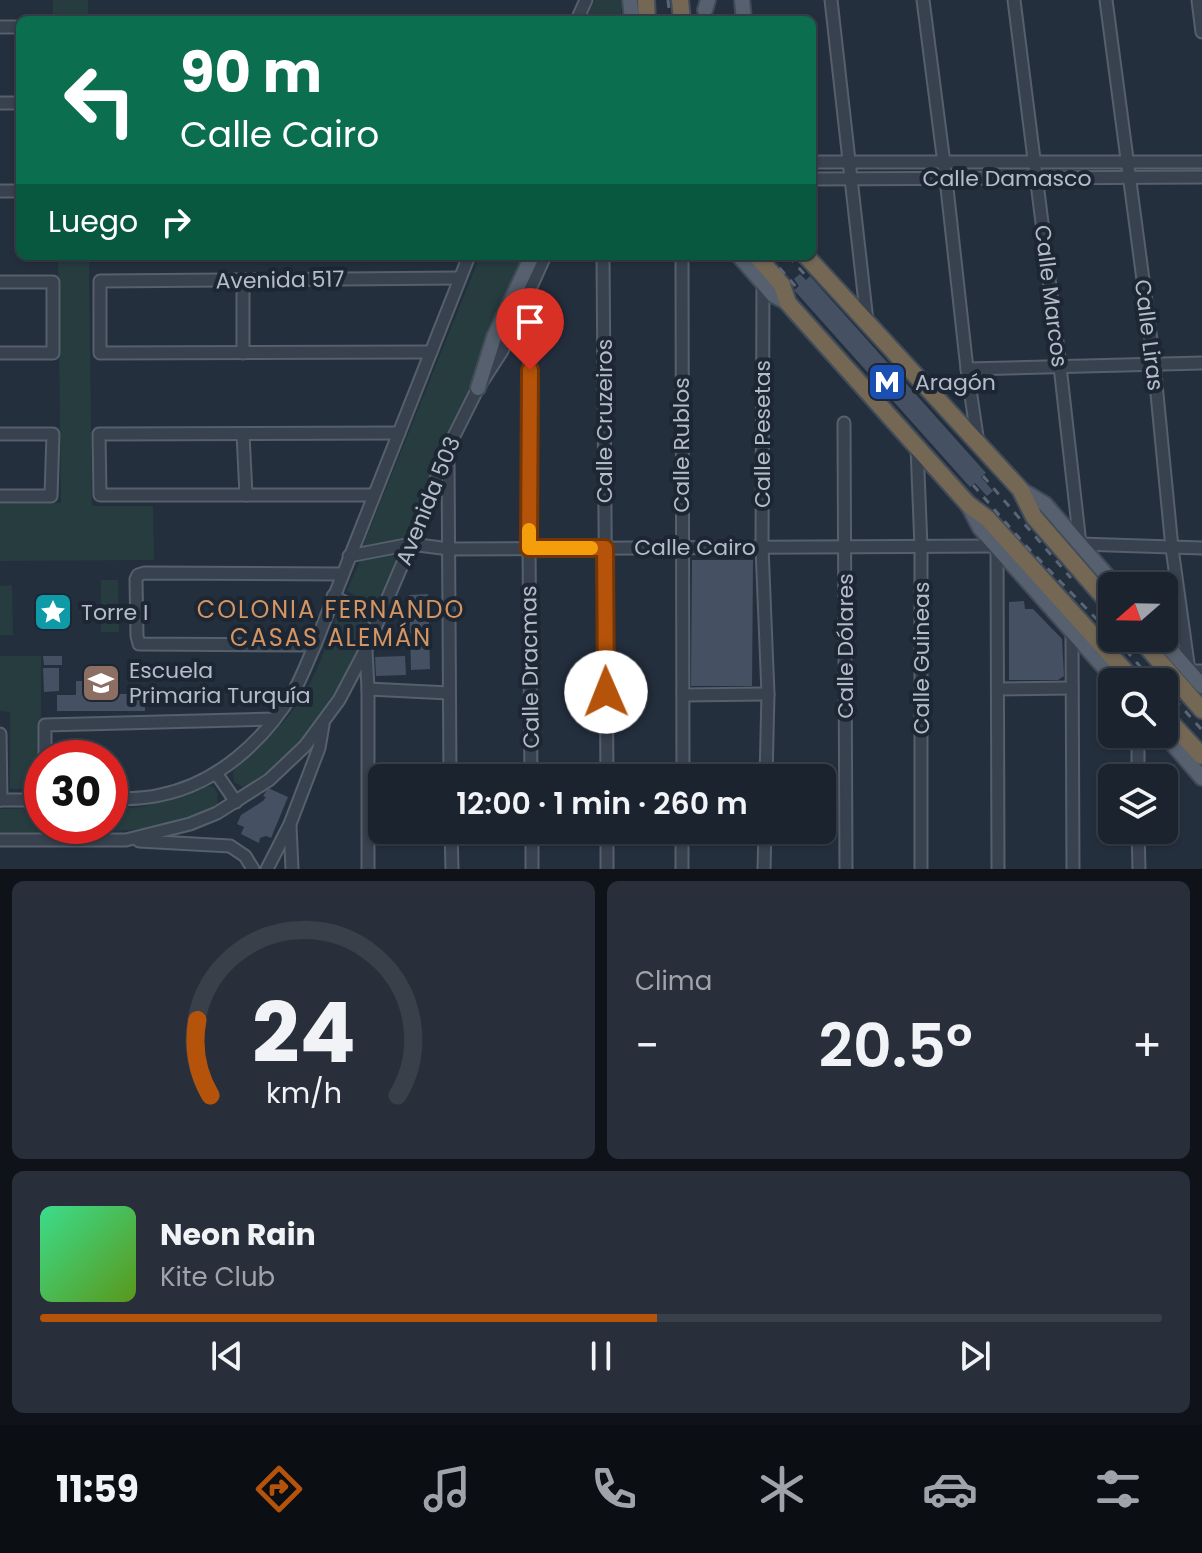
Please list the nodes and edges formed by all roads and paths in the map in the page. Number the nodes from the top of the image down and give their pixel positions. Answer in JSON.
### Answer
{"nodes":[{"id":1,"x":831,"y":0,"type":"edge"},
{"id":2,"x":923,"y":0,"type":"edge"},
{"id":3,"x":1014,"y":0,"type":"edge"},
{"id":4,"x":1106,"y":0,"type":"edge"},
{"id":5,"x":1198,"y":0,"type":"edge"},
{"id":6,"x":1202,"y":32,"type":"edge"},
{"id":7,"x":816,"y":162,"type":"edge"},
{"id":8,"x":849,"y":162,"type":"junction"},
{"id":9,"x":1202,"y":162,"type":"edge"},
{"id":10,"x":944,"y":163,"type":"junction"},
{"id":11,"x":1034,"y":163,"type":"junction"},
{"id":12,"x":1127,"y":163,"type":"junction"},
{"id":13,"x":1202,"y":177,"type":"edge"},
{"id":14,"x":851,"y":178,"type":"junction"},
{"id":15,"x":1036,"y":178,"type":"junction"},
{"id":16,"x":1129,"y":178,"type":"junction"},
{"id":17,"x":816,"y":179,"type":"edge"},
{"id":18,"x":946,"y":179,"type":"junction"},
{"id":19,"x":467,"y":260,"type":"edge"},
{"id":20,"x":530,"y":260,"type":"edge"},
{"id":21,"x":543,"y":260,"type":"edge"},
{"id":22,"x":603,"y":260,"type":"edge"},
{"id":23,"x":682,"y":260,"type":"edge"},
{"id":24,"x":743,"y":260,"type":"edge"},
{"id":25,"x":760,"y":260,"type":"edge"},
{"id":26,"x":810,"y":260,"type":"edge"},
{"id":27,"x":460,"y":278,"type":"junction"},
{"id":28,"x":243,"y":280,"type":"junction"},
{"id":29,"x":0,"y":282,"type":"edge"},
{"id":30,"x":763,"y":283,"type":"junction"},
{"id":31,"x":788,"y":303,"type":"junction"},
{"id":32,"x":515,"y":322,"type":"junction"},
{"id":33,"x":868,"y":324,"type":"junction"},
{"id":34,"x":431,"y":352,"type":"junction"},
{"id":35,"x":0,"y":353,"type":"edge"},
{"id":36,"x":243,"y":353,"type":"junction"},
{"id":37,"x":1154,"y":363,"type":"junction"},
{"id":38,"x":1202,"y":363,"type":"edge"},
{"id":39,"x":1060,"y":366,"type":"junction"},
{"id":40,"x":967,"y":369,"type":"junction"},
{"id":41,"x":478,"y":388,"type":"junction"},
{"id":42,"x":844,"y":423,"type":"dead end"},
{"id":43,"x":399,"y":433,"type":"junction"},
{"id":44,"x":0,"y":434,"type":"edge"},
{"id":45,"x":243,"y":434,"type":"junction"},
{"id":46,"x":978,"y":443,"type":"junction"},
{"id":47,"x":917,"y":447,"type":"junction"},
{"id":48,"x":448,"y":448,"type":"junction"},
{"id":49,"x":1020,"y":489,"type":"junction"},
{"id":50,"x":246,"y":495,"type":"junction"},
{"id":51,"x":373,"y":495,"type":"junction"},
{"id":52,"x":0,"y":496,"type":"edge"},
{"id":53,"x":968,"y":504,"type":"junction"},
{"id":54,"x":411,"y":544,"type":"junction"},
{"id":55,"x":1080,"y":544,"type":"junction"},
{"id":56,"x":762,"y":547,"type":"junction"},
{"id":57,"x":845,"y":547,"type":"junction"},
{"id":58,"x":921,"y":547,"type":"junction"},
{"id":59,"x":996,"y":547,"type":"junction"},
{"id":60,"x":529,"y":548,"type":"junction"},
{"id":61,"x":605,"y":548,"type":"junction"},
{"id":62,"x":681,"y":548,"type":"junction"},
{"id":63,"x":1172,"y":548,"type":"junction"},
{"id":64,"x":1202,"y":548,"type":"edge"},
{"id":65,"x":449,"y":549,"type":"junction"},
{"id":66,"x":349,"y":556,"type":"junction"},
{"id":67,"x":1104,"y":572,"type":"edge"},
{"id":68,"x":342,"y":574,"type":"junction"},
{"id":69,"x":1098,"y":591,"type":"edge"},
{"id":70,"x":333,"y":596,"type":"junction"},
{"id":71,"x":378,"y":620,"type":"junction"},
{"id":72,"x":1072,"y":632,"type":"junction"},
{"id":73,"x":315,"y":645,"type":"junction"},
{"id":74,"x":366,"y":649,"type":"junction"},
{"id":75,"x":1151,"y":652,"type":"edge"},
{"id":76,"x":1175,"y":652,"type":"edge"},
{"id":77,"x":1104,"y":668,"type":"edge"},
{"id":78,"x":1122,"y":668,"type":"edge"},
{"id":79,"x":1195,"y":671,"type":"edge"},
{"id":80,"x":1202,"y":686,"type":"edge"},
{"id":81,"x":1072,"y":688,"type":"junction"},
{"id":82,"x":368,"y":689,"type":"junction"},
{"id":83,"x":998,"y":689,"type":"junction"},
{"id":84,"x":449,"y":693,"type":"junction"},
{"id":85,"x":768,"y":694,"type":"junction"},
{"id":86,"x":683,"y":695,"type":"junction"},
{"id":87,"x":1202,"y":710,"type":"edge"},
{"id":88,"x":274,"y":719,"type":"junction"},
{"id":89,"x":323,"y":724,"type":"junction"},
{"id":90,"x":1178,"y":730,"type":"edge"},
{"id":91,"x":0,"y":734,"type":"edge"},
{"id":92,"x":45,"y":740,"type":"edge"},
{"id":93,"x":1175,"y":748,"type":"edge"},
{"id":94,"x":1202,"y":756,"type":"edge"},
{"id":95,"x":450,"y":764,"type":"edge"},
{"id":96,"x":531,"y":764,"type":"edge"},
{"id":97,"x":607,"y":764,"type":"edge"},
{"id":98,"x":683,"y":764,"type":"edge"},
{"id":99,"x":766,"y":764,"type":"edge"},
{"id":100,"x":216,"y":773,"type":"junction"},
{"id":101,"x":1201,"y":780,"type":"edge"},
{"id":102,"x":128,"y":798,"type":"edge"},
{"id":103,"x":0,"y":800,"type":"edge"},
{"id":104,"x":24,"y":800,"type":"edge"},
{"id":105,"x":236,"y":802,"type":"junction"},
{"id":106,"x":290,"y":824,"type":"junction"},
{"id":107,"x":0,"y":840,"type":"edge"},
{"id":108,"x":24,"y":840,"type":"edge"},
{"id":109,"x":128,"y":840,"type":"edge"},
{"id":110,"x":128,"y":840,"type":"edge"},
{"id":111,"x":451,"y":844,"type":"edge"},
{"id":112,"x":532,"y":844,"type":"edge"},
{"id":113,"x":607,"y":844,"type":"edge"},
{"id":114,"x":682,"y":844,"type":"edge"},
{"id":115,"x":765,"y":844,"type":"edge"},
{"id":116,"x":1138,"y":844,"type":"edge"},
{"id":117,"x":253,"y":869,"type":"edge"},
{"id":118,"x":267,"y":869,"type":"edge"},
{"id":119,"x":292,"y":869,"type":"edge"},
{"id":120,"x":368,"y":869,"type":"edge"},
{"id":121,"x":452,"y":869,"type":"edge"},
{"id":122,"x":532,"y":869,"type":"edge"},
{"id":123,"x":607,"y":869,"type":"edge"},
{"id":124,"x":682,"y":869,"type":"edge"},
{"id":125,"x":764,"y":869,"type":"edge"},
{"id":126,"x":846,"y":869,"type":"edge"},
{"id":127,"x":921,"y":869,"type":"edge"},
{"id":128,"x":998,"y":869,"type":"edge"},
{"id":129,"x":1073,"y":869,"type":"edge"},
{"id":130,"x":1139,"y":869,"type":"edge"}],
"edges":[{"from":1,"to":8,"type":"street"},
{"from":2,"to":10,"type":"street"},
{"from":3,"to":11,"type":"street","name":"Calle Marcos"},
{"from":4,"to":12,"type":"street","name":"Calle Liras"},
{"from":5,"to":6,"type":"street"},
{"from":7,"to":8,"type":"street","name":"Calle Damasco"},
{"from":8,"to":10,"type":"street","name":"Calle Damasco"},
{"from":8,"to":14,"type":"street"},
{"from":9,"to":12,"type":"street","name":"Calle Damasco"},
{"from":10,"to":11,"type":"street","name":"Calle Damasco"},
{"from":10,"to":18,"type":"street"},
{"from":11,"to":12,"type":"street","name":"Calle Damasco"},
{"from":11,"to":15,"type":"street","name":"Calle Marcos"},
{"from":12,"to":16,"type":"street","name":"Calle Liras"},
{"from":13,"to":16,"type":"street","name":"Calle Damasco"},
{"from":14,"to":17,"type":"street","name":"Calle Damasco"},
{"from":14,"to":18,"type":"street","name":"Calle Damasco"},
{"from":14,"to":33,"type":"street"},
{"from":15,"to":16,"type":"street","name":"Calle Damasco"},
{"from":15,"to":18,"type":"street","name":"Calle Damasco"},
{"from":15,"to":39,"type":"street","name":"Calle Marcos"},
{"from":16,"to":37,"type":"street","name":"Calle Liras"},
{"from":18,"to":40,"type":"street"},
{"from":19,"to":27,"type":"street"},
{"from":20,"to":41,"type":"main road"},
{"from":21,"to":32,"type":"street","name":"Avenida 503"},
{"from":22,"to":61,"type":"street","name":"Calle Cruzeiros"},
{"from":23,"to":62,"type":"street","name":"Calle Rublos"},
{"from":24,"to":30,"type":"main road"},
{"from":25,"to":31,"type":"highway"},
{"from":26,"to":33,"type":"highway"},
{"from":27,"to":28,"type":"street","name":"Avenida 517"},
{"from":27,"to":34,"type":"street"},
{"from":28,"to":36,"type":"street"},
{"from":28,"to":36,"type":"street","name":"Avenida 517"},
{"from":29,"to":35,"type":"street"},
{"from":30,"to":31,"type":"main road"},
{"from":30,"to":56,"type":"street","name":"Calle Pesetas"},
{"from":31,"to":47,"type":"highway"},
{"from":32,"to":41,"type":"street","name":"Avenida 503"},
{"from":32,"to":60,"type":"street","name":"Calle Dracmas"},
{"from":33,"to":46,"type":"highway"},
{"from":34,"to":36,"type":"street"},
{"from":34,"to":43,"type":"street"},
{"from":37,"to":38,"type":"street"},
{"from":37,"to":39,"type":"street"},
{"from":37,"to":63,"type":"street","name":"Calle Liras"},
{"from":39,"to":40,"type":"street"},
{"from":39,"to":55,"type":"street","name":"Calle Marcos"},
{"from":40,"to":46,"type":"street"},
{"from":41,"to":48,"type":"street","name":"Avenida 503"},
{"from":42,"to":57,"type":"street","name":"Calle Dólares"},
{"from":43,"to":45,"type":"street"},
{"from":43,"to":51,"type":"street"},
{"from":44,"to":52,"type":"street"},
{"from":45,"to":50,"type":"street"},
{"from":45,"to":50,"type":"street"},
{"from":46,"to":49,"type":"highway"},
{"from":47,"to":53,"type":"highway"},
{"from":47,"to":58,"type":"street","name":"Calle Guineas"},
{"from":48,"to":54,"type":"street","name":"Avenida 503"},
{"from":48,"to":65,"type":"street"},
{"from":49,"to":55,"type":"main road"},
{"from":49,"to":69,"type":"highway"},
{"from":50,"to":51,"type":"street"},
{"from":51,"to":66,"type":"street"},
{"from":53,"to":59,"type":"main road"},
{"from":53,"to":78,"type":"highway"},
{"from":54,"to":65,"type":"street","name":"Calle Cairo"},
{"from":54,"to":66,"type":"street","name":"Calle Cairo"},
{"from":54,"to":71,"type":"street","name":"Avenida 503"},
{"from":55,"to":63,"type":"street"},
{"from":55,"to":67,"type":"main road"},
{"from":56,"to":57,"type":"street","name":"Calle Cairo"},
{"from":56,"to":62,"type":"street","name":"Calle Cairo"},
{"from":56,"to":85,"type":"street","name":"Calle Pesetas"},
{"from":57,"to":58,"type":"street","name":"Calle Cairo"},
{"from":57,"to":126,"type":"street","name":"Calle Dólares"},
{"from":58,"to":59,"type":"street","name":"Calle Cairo"},
{"from":58,"to":127,"type":"street","name":"Calle Guineas"},
{"from":59,"to":72,"type":"main road"},
{"from":59,"to":83,"type":"street"},
{"from":60,"to":61,"type":"street","name":"Calle Cairo"},
{"from":60,"to":65,"type":"street","name":"Calle Cairo"},
{"from":60,"to":96,"type":"street","name":"Calle Dracmas"},
{"from":61,"to":62,"type":"street","name":"Calle Cairo"},
{"from":61,"to":97,"type":"street","name":"Calle Cruzeiros"},
{"from":62,"to":86,"type":"street","name":"Calle Rublos"},
{"from":63,"to":64,"type":"street"},
{"from":63,"to":79,"type":"street","name":"Calle Liras"},
{"from":65,"to":84,"type":"street"},
{"from":66,"to":68,"type":"street"},
{"from":68,"to":70,"type":"street"},
{"from":68,"to":73,"type":"street"},
{"from":70,"to":71,"type":"street"},
{"from":70,"to":73,"type":"street"},
{"from":71,"to":74,"type":"street","name":"Avenida 503"},
{"from":72,"to":77,"type":"main road"},
{"from":72,"to":81,"type":"street"},
{"from":73,"to":88,"type":"street"},
{"from":74,"to":82,"type":"street"},
{"from":74,"to":89,"type":"street","name":"Avenida 503"},
{"from":75,"to":87,"type":"highway"},
{"from":76,"to":79,"type":"main road"},
{"from":79,"to":80,"type":"main road"},
{"from":81,"to":83,"type":"street"},
{"from":81,"to":129,"type":"street"},
{"from":82,"to":84,"type":"street"},
{"from":82,"to":120,"type":"street"},
{"from":83,"to":128,"type":"street"},
{"from":84,"to":95,"type":"street"},
{"from":85,"to":86,"type":"street"},
{"from":85,"to":99,"type":"street","name":"Calle Pesetas"},
{"from":86,"to":98,"type":"street","name":"Calle Rublos"},
{"from":88,"to":92,"type":"street"},
{"from":88,"to":100,"type":"street"},
{"from":89,"to":105,"type":"street","name":"Avenida 503"},
{"from":89,"to":106,"type":"street"},
{"from":90,"to":94,"type":"highway"},
{"from":91,"to":103,"type":"street"},
{"from":93,"to":101,"type":"main road"},
{"from":100,"to":102,"type":"street"},
{"from":100,"to":105,"type":"street"},
{"from":103,"to":104,"type":"street"},
{"from":105,"to":109,"type":"street","name":"Avenida 503"},
{"from":106,"to":118,"type":"street"},
{"from":106,"to":119,"type":"street"},
{"from":107,"to":108,"type":"street","name":"Avenida 503"},
{"from":110,"to":117,"type":"street"},
{"from":111,"to":121,"type":"street"},
{"from":112,"to":122,"type":"street"},
{"from":113,"to":123,"type":"street"},
{"from":114,"to":124,"type":"street"},
{"from":115,"to":125,"type":"street"},
{"from":116,"to":130,"type":"street"}]}
